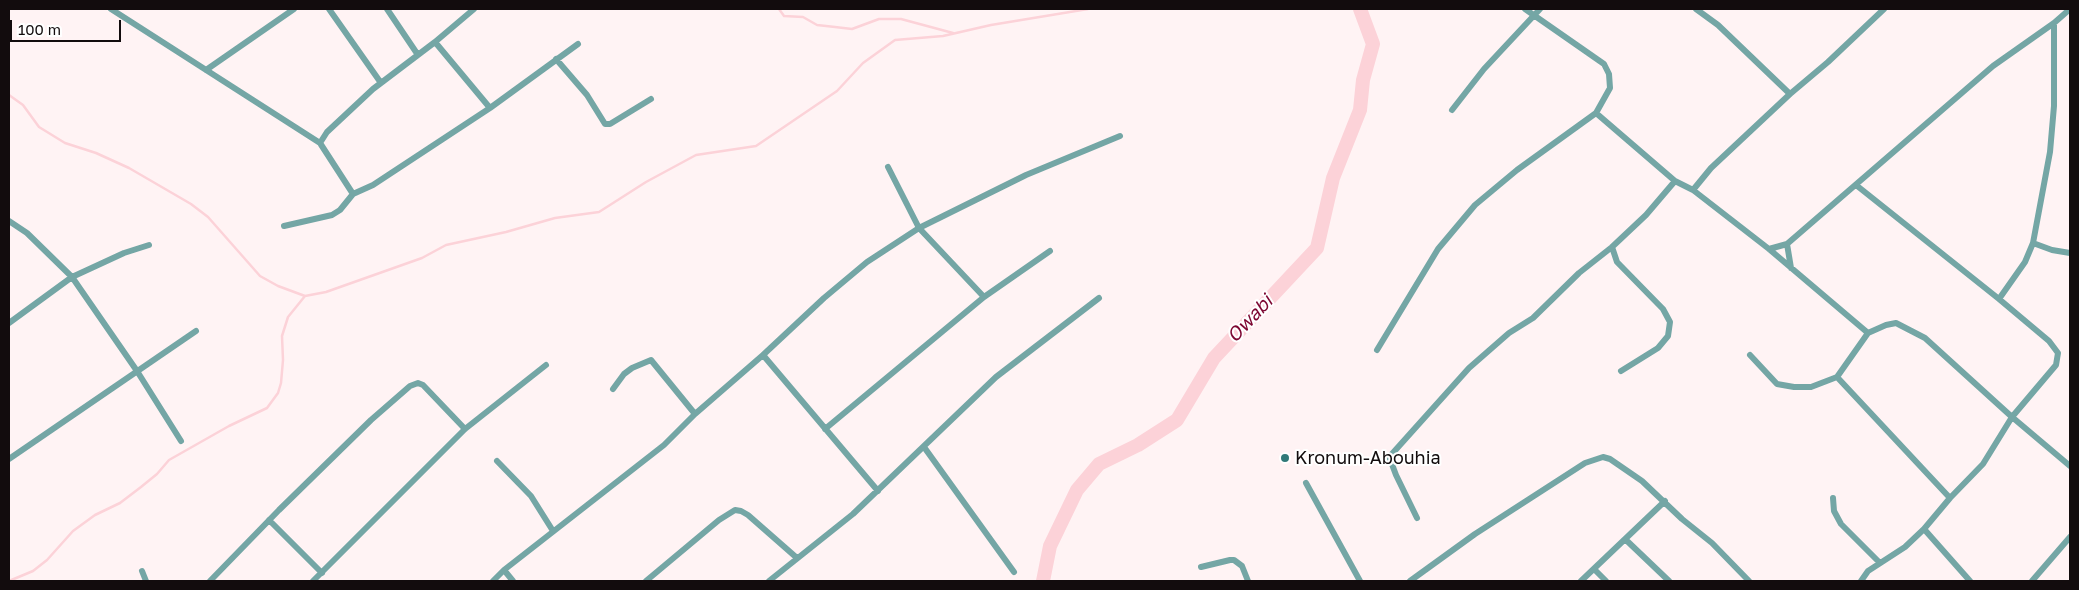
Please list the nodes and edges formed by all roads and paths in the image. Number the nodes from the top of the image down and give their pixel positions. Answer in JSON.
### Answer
{"nodes":[{"id":1,"x":111,"y":9,"type":"edge"},
{"id":2,"x":294,"y":9,"type":"edge"},
{"id":3,"x":329,"y":9,"type":"edge"},
{"id":4,"x":387,"y":9,"type":"edge"},
{"id":5,"x":474,"y":9,"type":"edge"},
{"id":6,"x":1525,"y":9,"type":"edge"},
{"id":7,"x":1540,"y":9,"type":"edge"},
{"id":8,"x":1696,"y":9,"type":"edge"},
{"id":9,"x":1884,"y":9,"type":"edge"},
{"id":10,"x":2070,"y":9,"type":"edge"},
{"id":11,"x":1533,"y":15,"type":"junction"},
{"id":12,"x":2054,"y":23,"type":"junction"},
{"id":13,"x":435,"y":42,"type":"junction"},
{"id":14,"x":578,"y":44,"type":"dead end"},
{"id":15,"x":418,"y":55,"type":"junction"},
{"id":16,"x":556,"y":59,"type":"junction"},
{"id":17,"x":206,"y":70,"type":"junction"},
{"id":18,"x":382,"y":83,"type":"junction"},
{"id":19,"x":1790,"y":94,"type":"junction"},
{"id":20,"x":651,"y":99,"type":"dead end"},
{"id":21,"x":490,"y":108,"type":"junction"},
{"id":22,"x":1452,"y":110,"type":"dead end"},
{"id":23,"x":1596,"y":112,"type":"junction"},
{"id":24,"x":1120,"y":136,"type":"dead end"},
{"id":25,"x":320,"y":143,"type":"junction"},
{"id":26,"x":888,"y":167,"type":"dead end"},
{"id":27,"x":1675,"y":182,"type":"junction"},
{"id":28,"x":1856,"y":184,"type":"junction"},
{"id":29,"x":1693,"y":190,"type":"junction"},
{"id":30,"x":353,"y":194,"type":"junction"},
{"id":31,"x":9,"y":221,"type":"edge"},
{"id":32,"x":284,"y":226,"type":"dead end"},
{"id":33,"x":919,"y":228,"type":"junction"},
{"id":34,"x":2033,"y":243,"type":"junction"},
{"id":35,"x":1788,"y":244,"type":"junction"},
{"id":36,"x":149,"y":245,"type":"dead end"},
{"id":37,"x":1612,"y":247,"type":"junction"},
{"id":38,"x":1768,"y":249,"type":"junction"},
{"id":39,"x":1050,"y":251,"type":"dead end"},
{"id":40,"x":2070,"y":253,"type":"edge"},
{"id":41,"x":1790,"y":268,"type":"junction"},
{"id":42,"x":72,"y":277,"type":"junction"},
{"id":43,"x":984,"y":297,"type":"junction"},
{"id":44,"x":1099,"y":298,"type":"dead end"},
{"id":45,"x":1999,"y":299,"type":"junction"},
{"id":46,"x":9,"y":323,"type":"edge"},
{"id":47,"x":196,"y":331,"type":"dead end"},
{"id":48,"x":1868,"y":333,"type":"junction"},
{"id":49,"x":1378,"y":350,"type":"dead end"},
{"id":50,"x":763,"y":355,"type":"junction"},
{"id":51,"x":1750,"y":356,"type":"dead end"},
{"id":52,"x":546,"y":365,"type":"dead end"},
{"id":53,"x":137,"y":371,"type":"junction"},
{"id":54,"x":1620,"y":371,"type":"dead end"},
{"id":55,"x":1837,"y":377,"type":"junction"},
{"id":56,"x":613,"y":389,"type":"dead end"},
{"id":57,"x":695,"y":414,"type":"junction"},
{"id":58,"x":2012,"y":417,"type":"junction"},
{"id":59,"x":465,"y":429,"type":"junction"},
{"id":60,"x":825,"y":429,"type":"junction"},
{"id":61,"x":181,"y":441,"type":"dead end"},
{"id":62,"x":924,"y":447,"type":"junction"},
{"id":63,"x":9,"y":460,"type":"edge"},
{"id":64,"x":497,"y":461,"type":"dead end"},
{"id":65,"x":2070,"y":466,"type":"edge"},
{"id":66,"x":1306,"y":483,"type":"dead end"},
{"id":67,"x":878,"y":491,"type":"junction"},
{"id":68,"x":1833,"y":498,"type":"dead end"},
{"id":69,"x":1950,"y":498,"type":"junction"},
{"id":70,"x":1665,"y":501,"type":"junction"},
{"id":71,"x":1417,"y":518,"type":"dead end"},
{"id":72,"x":269,"y":520,"type":"junction"},
{"id":73,"x":1924,"y":529,"type":"junction"},
{"id":74,"x":553,"y":531,"type":"junction"},
{"id":75,"x":2070,"y":537,"type":"edge"},
{"id":76,"x":1625,"y":539,"type":"junction"},
{"id":77,"x":797,"y":558,"type":"junction"},
{"id":78,"x":1880,"y":563,"type":"junction"},
{"id":79,"x":1201,"y":567,"type":"dead end"},
{"id":80,"x":1594,"y":569,"type":"junction"},
{"id":81,"x":504,"y":570,"type":"junction"},
{"id":82,"x":142,"y":571,"type":"dead end"},
{"id":83,"x":1014,"y":572,"type":"dead end"},
{"id":84,"x":322,"y":573,"type":"junction"},
{"id":85,"x":146,"y":581,"type":"edge"},
{"id":86,"x":210,"y":581,"type":"edge"},
{"id":87,"x":313,"y":581,"type":"edge"},
{"id":88,"x":493,"y":581,"type":"edge"},
{"id":89,"x":514,"y":581,"type":"edge"},
{"id":90,"x":646,"y":581,"type":"edge"},
{"id":91,"x":769,"y":581,"type":"edge"},
{"id":92,"x":1248,"y":581,"type":"edge"},
{"id":93,"x":1360,"y":581,"type":"edge"},
{"id":94,"x":1410,"y":581,"type":"edge"},
{"id":95,"x":1581,"y":581,"type":"edge"},
{"id":96,"x":1606,"y":581,"type":"edge"},
{"id":97,"x":1668,"y":581,"type":"edge"},
{"id":98,"x":1749,"y":581,"type":"edge"},
{"id":99,"x":1861,"y":581,"type":"edge"},
{"id":100,"x":1970,"y":581,"type":"edge"},
{"id":101,"x":2032,"y":581,"type":"edge"}],
"edges":[{"from":1,"to":17,"type":"street"},
{"from":2,"to":17,"type":"street"},
{"from":3,"to":18,"type":"street"},
{"from":4,"to":15,"type":"street"},
{"from":5,"to":13,"type":"street"},
{"from":6,"to":11,"type":"street"},
{"from":7,"to":11,"type":"street"},
{"from":8,"to":19,"type":"street"},
{"from":9,"to":19,"type":"street"},
{"from":10,"to":12,"type":"street"},
{"from":11,"to":22,"type":"street"},
{"from":11,"to":23,"type":"street"},
{"from":12,"to":28,"type":"street"},
{"from":12,"to":34,"type":"street"},
{"from":13,"to":15,"type":"street"},
{"from":13,"to":21,"type":"street"},
{"from":14,"to":16,"type":"street"},
{"from":15,"to":18,"type":"street"},
{"from":16,"to":20,"type":"street"},
{"from":16,"to":21,"type":"street"},
{"from":17,"to":25,"type":"street"},
{"from":18,"to":25,"type":"street"},
{"from":19,"to":29,"type":"street"},
{"from":21,"to":30,"type":"street"},
{"from":23,"to":27,"type":"street"},
{"from":23,"to":49,"type":"street"},
{"from":24,"to":33,"type":"street"},
{"from":25,"to":30,"type":"street"},
{"from":26,"to":33,"type":"street"},
{"from":27,"to":29,"type":"street"},
{"from":27,"to":37,"type":"street"},
{"from":28,"to":35,"type":"street"},
{"from":28,"to":45,"type":"street"},
{"from":29,"to":38,"type":"street"},
{"from":30,"to":32,"type":"street"},
{"from":31,"to":42,"type":"street"},
{"from":33,"to":43,"type":"street"},
{"from":33,"to":50,"type":"street"},
{"from":34,"to":40,"type":"street"},
{"from":34,"to":45,"type":"street"},
{"from":35,"to":38,"type":"street"},
{"from":35,"to":41,"type":"street"},
{"from":36,"to":42,"type":"street"},
{"from":37,"to":54,"type":"street"},
{"from":37,"to":71,"type":"street"},
{"from":38,"to":41,"type":"street"},
{"from":39,"to":43,"type":"street"},
{"from":41,"to":48,"type":"street"},
{"from":42,"to":46,"type":"street"},
{"from":42,"to":53,"type":"street"},
{"from":43,"to":60,"type":"street"},
{"from":44,"to":62,"type":"street"},
{"from":45,"to":58,"type":"street"},
{"from":47,"to":53,"type":"street"},
{"from":48,"to":55,"type":"street"},
{"from":48,"to":58,"type":"street"},
{"from":50,"to":57,"type":"street"},
{"from":50,"to":60,"type":"street"},
{"from":51,"to":55,"type":"street"},
{"from":52,"to":59,"type":"street"},
{"from":53,"to":61,"type":"street"},
{"from":53,"to":63,"type":"street"},
{"from":55,"to":69,"type":"street"},
{"from":56,"to":57,"type":"street"},
{"from":57,"to":74,"type":"street"},
{"from":58,"to":65,"type":"street"},
{"from":58,"to":69,"type":"street"},
{"from":59,"to":72,"type":"street"},
{"from":59,"to":84,"type":"street"},
{"from":60,"to":67,"type":"street"},
{"from":62,"to":67,"type":"street"},
{"from":62,"to":83,"type":"street"},
{"from":64,"to":74,"type":"street"},
{"from":66,"to":93,"type":"street"},
{"from":67,"to":77,"type":"street"},
{"from":68,"to":78,"type":"street"},
{"from":69,"to":73,"type":"street"},
{"from":70,"to":76,"type":"street"},
{"from":70,"to":94,"type":"street"},
{"from":70,"to":98,"type":"street"},
{"from":72,"to":84,"type":"street"},
{"from":72,"to":86,"type":"street"},
{"from":73,"to":78,"type":"street"},
{"from":73,"to":100,"type":"street"},
{"from":74,"to":81,"type":"street"},
{"from":75,"to":101,"type":"street"},
{"from":76,"to":80,"type":"street"},
{"from":76,"to":97,"type":"street"},
{"from":77,"to":90,"type":"street"},
{"from":77,"to":91,"type":"street"},
{"from":78,"to":99,"type":"street"},
{"from":79,"to":92,"type":"street"},
{"from":80,"to":95,"type":"street"},
{"from":80,"to":96,"type":"street"},
{"from":81,"to":88,"type":"street"},
{"from":81,"to":89,"type":"street"},
{"from":82,"to":85,"type":"street"},
{"from":84,"to":87,"type":"street"}]}
